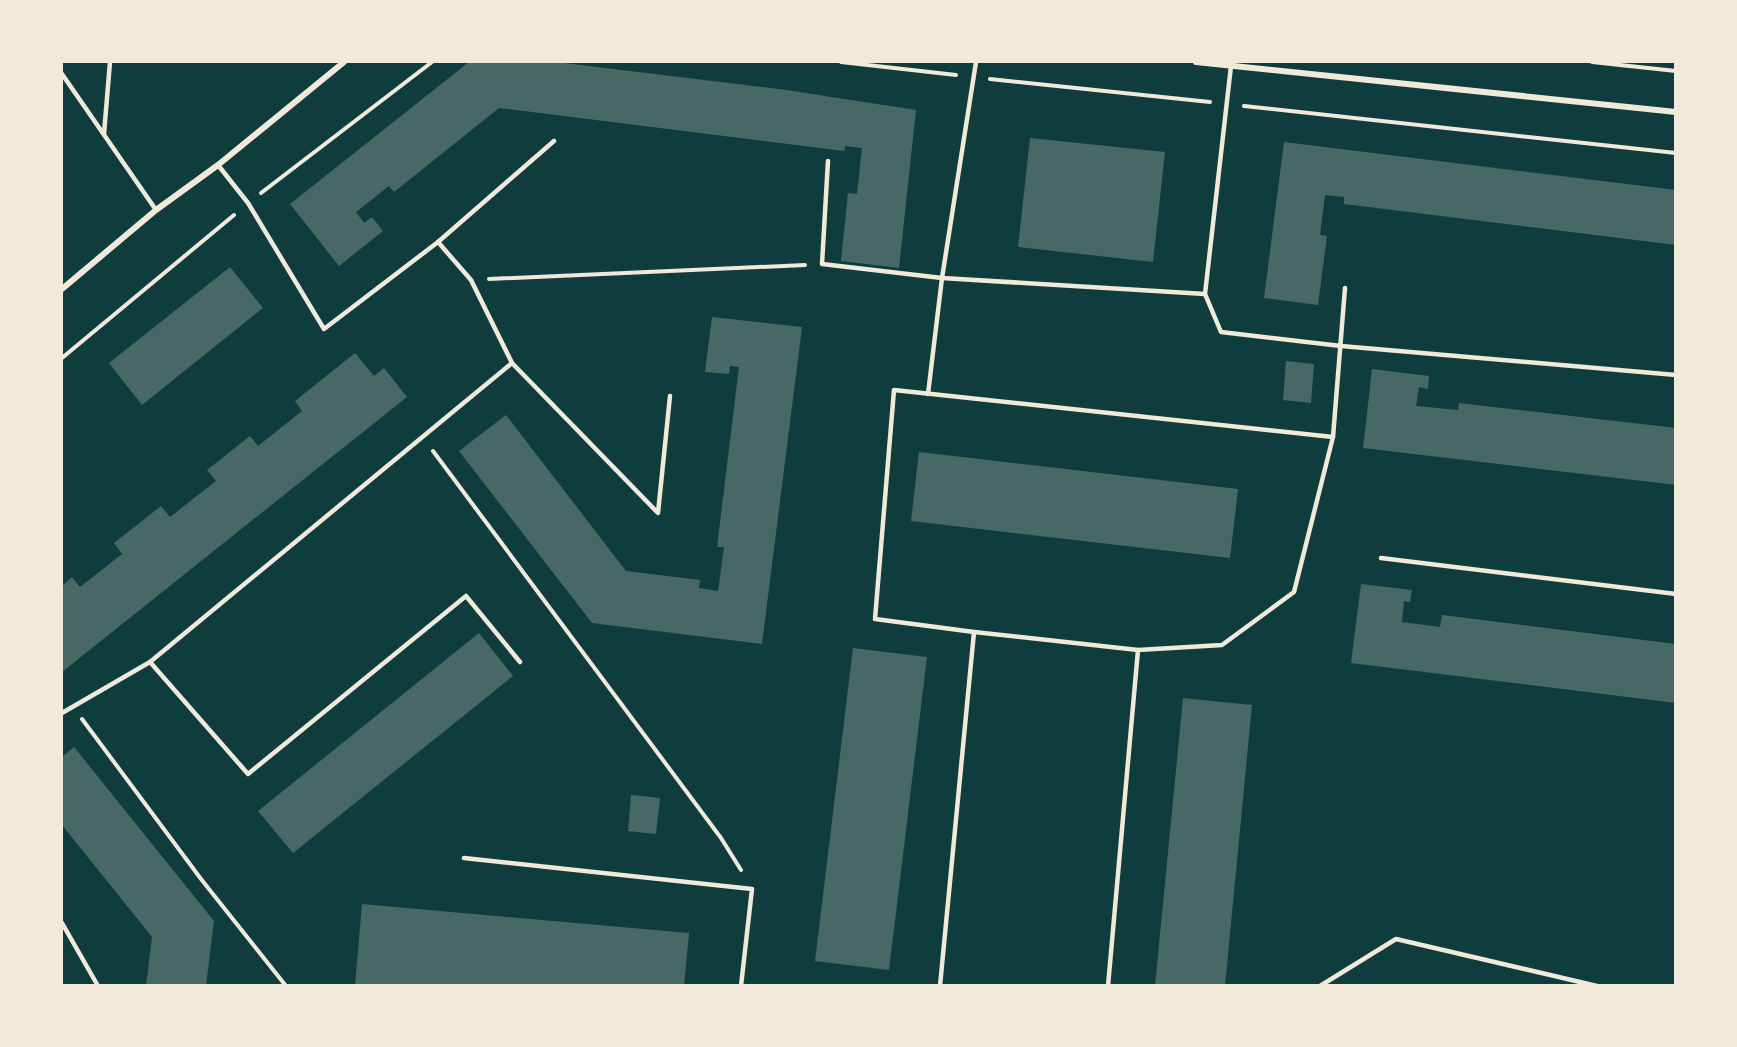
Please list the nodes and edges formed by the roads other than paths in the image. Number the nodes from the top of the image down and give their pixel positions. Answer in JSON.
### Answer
{"nodes":[{"id":1,"x":110,"y":62,"type":"edge"},
{"id":2,"x":344,"y":62,"type":"edge"},
{"id":3,"x":976,"y":62,"type":"edge"},
{"id":4,"x":1196,"y":62,"type":"edge"},
{"id":5,"x":1231,"y":66,"type":"junction"},
{"id":6,"x":62,"y":74,"type":"edge"},
{"id":7,"x":1676,"y":112,"type":"edge"},
{"id":8,"x":104,"y":134,"type":"junction"},
{"id":9,"x":554,"y":141,"type":"dead end"},
{"id":10,"x":828,"y":161,"type":"dead end"},
{"id":11,"x":218,"y":165,"type":"junction"},
{"id":12,"x":156,"y":210,"type":"junction"},
{"id":13,"x":438,"y":242,"type":"junction"},
{"id":14,"x":942,"y":278,"type":"junction"},
{"id":15,"x":1345,"y":288,"type":"dead end"},
{"id":16,"x":62,"y":289,"type":"edge"},
{"id":17,"x":1205,"y":294,"type":"junction"},
{"id":18,"x":1341,"y":346,"type":"junction"},
{"id":19,"x":512,"y":363,"type":"junction"},
{"id":20,"x":1676,"y":375,"type":"edge"},
{"id":21,"x":928,"y":393,"type":"junction"},
{"id":22,"x":670,"y":396,"type":"dead end"},
{"id":23,"x":1333,"y":436,"type":"junction"},
{"id":24,"x":1381,"y":558,"type":"dead end"},
{"id":25,"x":1676,"y":594,"type":"edge"},
{"id":26,"x":975,"y":632,"type":"junction"},
{"id":27,"x":1138,"y":650,"type":"junction"},
{"id":28,"x":150,"y":662,"type":"junction"},
{"id":29,"x":520,"y":662,"type":"dead end"},
{"id":30,"x":62,"y":713,"type":"edge"},
{"id":31,"x":464,"y":858,"type":"dead end"},
{"id":32,"x":62,"y":923,"type":"edge"},
{"id":33,"x":98,"y":986,"type":"edge"},
{"id":34,"x":741,"y":986,"type":"edge"},
{"id":35,"x":940,"y":986,"type":"edge"},
{"id":36,"x":1108,"y":986,"type":"edge"},
{"id":37,"x":1320,"y":986,"type":"edge"},
{"id":38,"x":1597,"y":986,"type":"edge"}],
"edges":[{"from":1,"to":8,"type":"lane"},
{"from":2,"to":11,"type":"street"},
{"from":3,"to":14,"type":"lane"},
{"from":4,"to":5,"type":"street"},
{"from":5,"to":7,"type":"street"},
{"from":5,"to":17,"type":"lane"},
{"from":6,"to":8,"type":"lane"},
{"from":8,"to":12,"type":"lane"},
{"from":9,"to":13,"type":"lane"},
{"from":10,"to":14,"type":"lane"},
{"from":11,"to":12,"type":"street"},
{"from":11,"to":13,"type":"lane"},
{"from":12,"to":16,"type":"street"},
{"from":13,"to":19,"type":"lane"},
{"from":14,"to":17,"type":"lane"},
{"from":14,"to":21,"type":"lane"},
{"from":15,"to":18,"type":"lane"},
{"from":17,"to":18,"type":"lane"},
{"from":18,"to":20,"type":"lane"},
{"from":18,"to":23,"type":"lane"},
{"from":19,"to":22,"type":"lane"},
{"from":19,"to":28,"type":"lane"},
{"from":21,"to":23,"type":"lane"},
{"from":21,"to":26,"type":"lane"},
{"from":23,"to":27,"type":"lane"},
{"from":24,"to":25,"type":"lane"},
{"from":26,"to":27,"type":"lane"},
{"from":26,"to":35,"type":"lane"},
{"from":27,"to":36,"type":"lane"},
{"from":28,"to":29,"type":"lane"},
{"from":28,"to":30,"type":"lane"},
{"from":31,"to":34,"type":"lane"},
{"from":32,"to":33,"type":"lane"},
{"from":37,"to":38,"type":"lane"}]}
